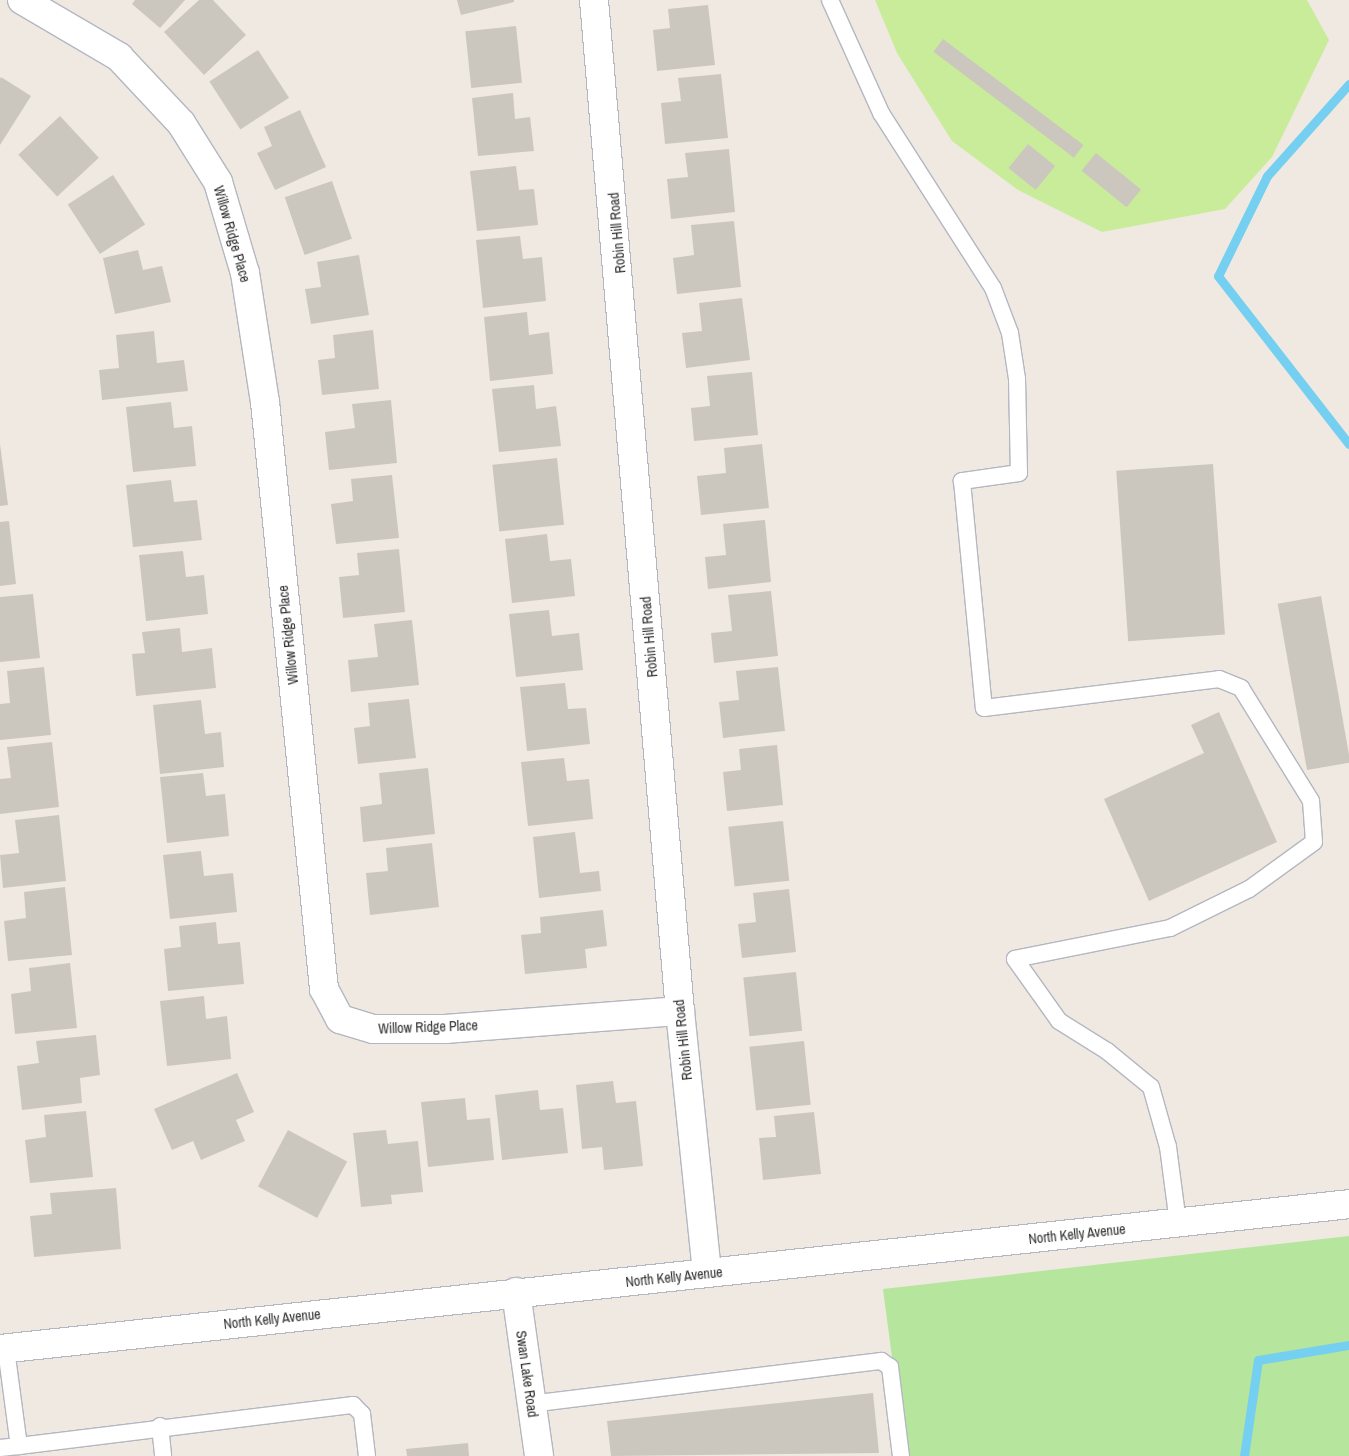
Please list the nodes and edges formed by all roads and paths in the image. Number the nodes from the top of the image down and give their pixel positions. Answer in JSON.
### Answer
{"nodes":[{"id":1,"x":22,"y":0,"type":"edge"},
{"id":2,"x":594,"y":0,"type":"edge"},
{"id":3,"x":830,"y":0,"type":"edge"},
{"id":4,"x":680,"y":1011,"type":"junction"},
{"id":5,"x":1349,"y":1204,"type":"edge"},
{"id":6,"x":1178,"y":1223,"type":"junction"},
{"id":7,"x":707,"y":1273,"type":"junction"},
{"id":8,"x":516,"y":1292,"type":"junction"},
{"id":9,"x":3,"y":1349,"type":"edge"},
{"id":10,"x":530,"y":1404,"type":"junction"},
{"id":11,"x":160,"y":1426,"type":"junction"},
{"id":12,"x":19,"y":1446,"type":"junction"},
{"id":13,"x":0,"y":1448,"type":"edge"},
{"id":14,"x":163,"y":1456,"type":"edge"},
{"id":15,"x":367,"y":1456,"type":"edge"},
{"id":16,"x":539,"y":1456,"type":"edge"},
{"id":17,"x":901,"y":1456,"type":"edge"}],
"edges":[{"from":1,"to":4,"type":"street","name":"Willow Ridge Place"},
{"from":2,"to":4,"type":"street","name":"Robin Hill Road"},
{"from":3,"to":6,"type":"lane"},
{"from":4,"to":7,"type":"street","name":"Robin Hill Road"},
{"from":5,"to":6,"type":"street","name":"North Kelly Avenue"},
{"from":6,"to":7,"type":"street","name":"North Kelly Avenue"},
{"from":7,"to":8,"type":"street","name":"North Kelly Avenue"},
{"from":8,"to":9,"type":"street","name":"North Kelly Avenue"},
{"from":8,"to":10,"type":"street","name":"Swan Lake Road"},
{"from":9,"to":12,"type":"lane"},
{"from":10,"to":16,"type":"street","name":"Swan Lake Road"},
{"from":10,"to":17,"type":"lane"},
{"from":11,"to":12,"type":"lane"},
{"from":11,"to":14,"type":"lane"},
{"from":11,"to":15,"type":"lane"},
{"from":12,"to":13,"type":"lane"}]}
